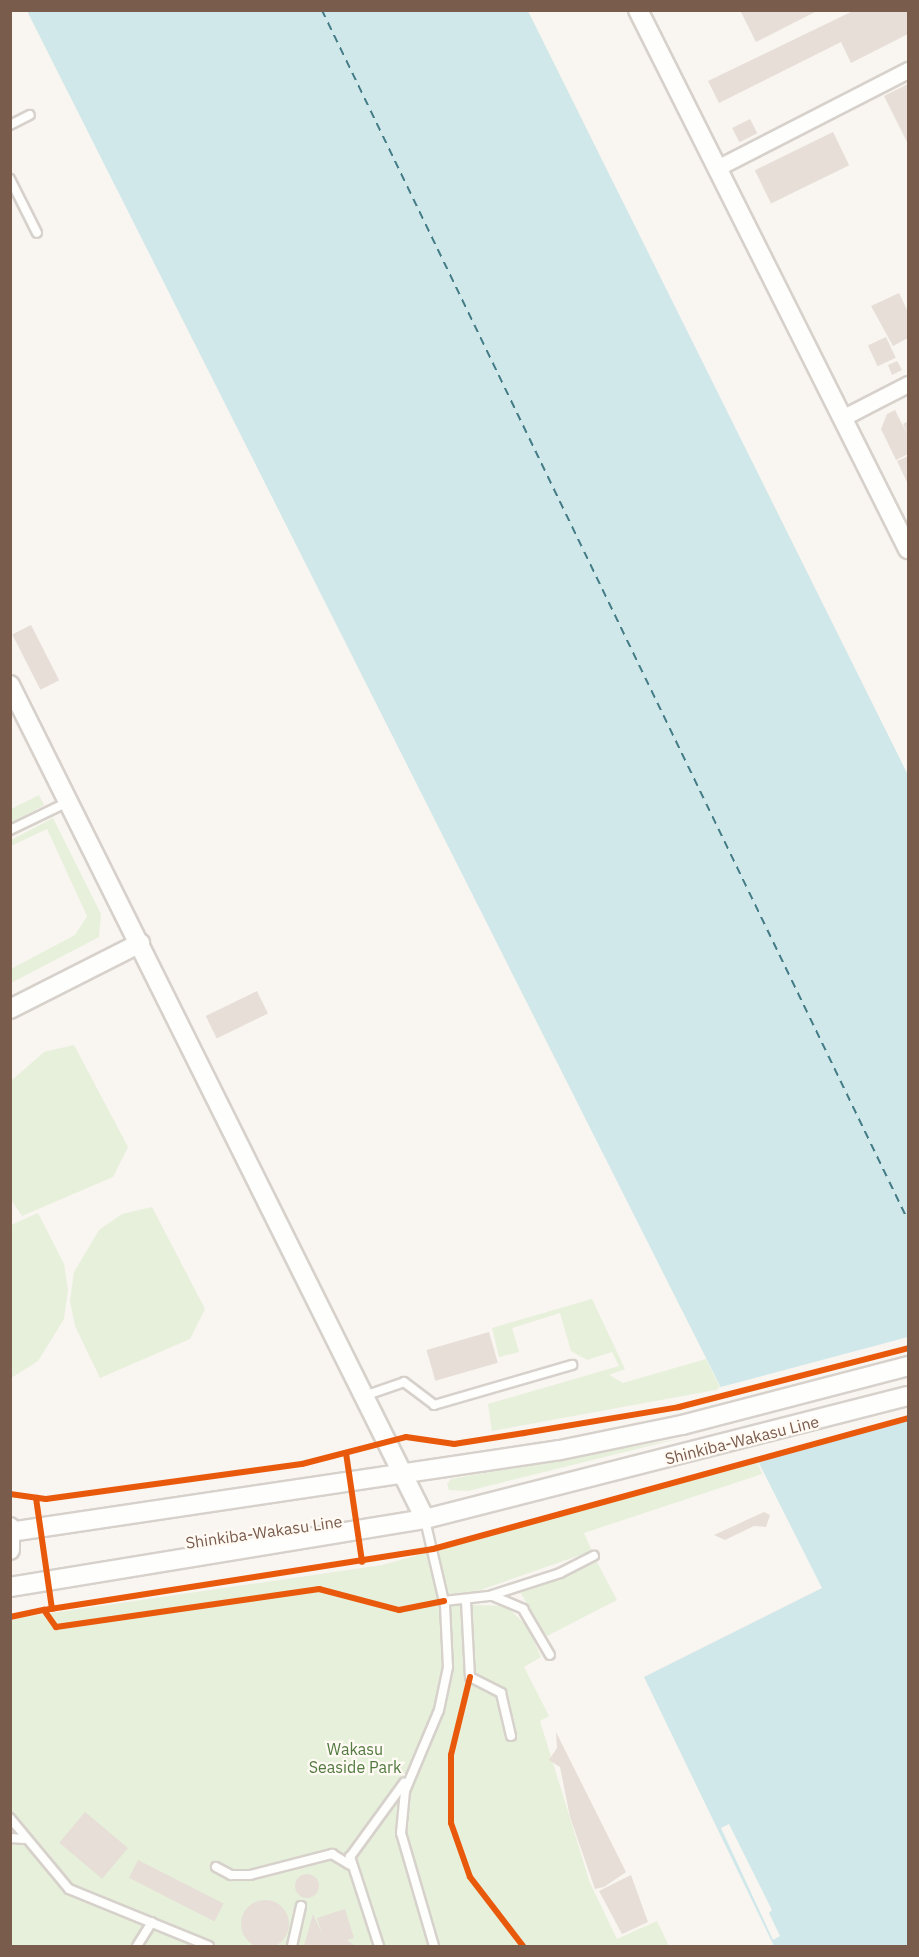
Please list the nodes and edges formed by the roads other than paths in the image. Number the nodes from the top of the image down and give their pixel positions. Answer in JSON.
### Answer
{"nodes":[{"id":1,"x":638,"y":10,"type":"edge"},
{"id":2,"x":909,"y":70,"type":"edge"},
{"id":3,"x":30,"y":115,"type":"dead end"},
{"id":4,"x":10,"y":125,"type":"edge"},
{"id":5,"x":717,"y":168,"type":"junction"},
{"id":6,"x":10,"y":179,"type":"edge"},
{"id":7,"x":37,"y":234,"type":"dead end"},
{"id":8,"x":909,"y":384,"type":"edge"},
{"id":9,"x":842,"y":418,"type":"junction"},
{"id":10,"x":909,"y":549,"type":"edge"},
{"id":11,"x":10,"y":685,"type":"edge"},
{"id":12,"x":69,"y":801,"type":"junction"},
{"id":13,"x":10,"y":830,"type":"edge"},
{"id":14,"x":140,"y":943,"type":"junction"},
{"id":15,"x":10,"y":1009,"type":"edge"},
{"id":16,"x":572,"y":1365,"type":"dead end"},
{"id":17,"x":909,"y":1366,"type":"edge"},
{"id":18,"x":367,"y":1395,"type":"junction"},
{"id":19,"x":909,"y":1396,"type":"edge"},
{"id":20,"x":405,"y":1473,"type":"junction"},
{"id":21,"x":425,"y":1519,"type":"junction"},
{"id":22,"x":11,"y":1530,"type":"edge"},
{"id":23,"x":10,"y":1550,"type":"edge"},
{"id":24,"x":594,"y":1556,"type":"dead end"},
{"id":25,"x":10,"y":1587,"type":"edge"},
{"id":26,"x":489,"y":1596,"type":"junction"},
{"id":27,"x":444,"y":1601,"type":"junction"},
{"id":28,"x":466,"y":1601,"type":"junction"},
{"id":29,"x":550,"y":1655,"type":"dead end"},
{"id":30,"x":511,"y":1737,"type":"dead end"},
{"id":31,"x":414,"y":1769,"type":"junction"},
{"id":32,"x":10,"y":1818,"type":"edge"},
{"id":33,"x":10,"y":1838,"type":"edge"},
{"id":34,"x":24,"y":1839,"type":"junction"},
{"id":35,"x":350,"y":1865,"type":"junction"},
{"id":36,"x":216,"y":1867,"type":"dead end"},
{"id":37,"x":301,"y":1906,"type":"dead end"},
{"id":38,"x":152,"y":1922,"type":"junction"},
{"id":39,"x":137,"y":1947,"type":"edge"},
{"id":40,"x":209,"y":1947,"type":"edge"},
{"id":41,"x":292,"y":1947,"type":"edge"},
{"id":42,"x":379,"y":1947,"type":"edge"},
{"id":43,"x":434,"y":1947,"type":"edge"}],
"edges":[{"from":1,"to":5,"type":"street"},
{"from":2,"to":5,"type":"street"},
{"from":3,"to":4,"type":"lane"},
{"from":5,"to":9,"type":"street"},
{"from":6,"to":7,"type":"lane"},
{"from":8,"to":9,"type":"street"},
{"from":9,"to":10,"type":"street"},
{"from":11,"to":12,"type":"street"},
{"from":12,"to":13,"type":"lane"},
{"from":12,"to":14,"type":"street"},
{"from":14,"to":15,"type":"street"},
{"from":14,"to":18,"type":"street"},
{"from":16,"to":18,"type":"lane"},
{"from":17,"to":20,"type":"street","name":"Shinkiba-Wakasu Line"},
{"from":18,"to":20,"type":"street"},
{"from":19,"to":21,"type":"street","name":"Shinkiba-Wakasu Line"},
{"from":20,"to":21,"type":"street"},
{"from":20,"to":22,"type":"street","name":"Shinkiba-Wakasu Line"},
{"from":21,"to":25,"type":"street","name":"Shinkiba-Wakasu Line"},
{"from":21,"to":27,"type":"lane"},
{"from":22,"to":23,"type":"street"},
{"from":24,"to":26,"type":"lane"},
{"from":26,"to":28,"type":"lane"},
{"from":26,"to":29,"type":"lane"},
{"from":27,"to":28,"type":"lane"},
{"from":27,"to":31,"type":"lane"},
{"from":28,"to":30,"type":"lane"},
{"from":31,"to":35,"type":"lane"},
{"from":31,"to":43,"type":"lane"},
{"from":32,"to":34,"type":"lane"},
{"from":33,"to":34,"type":"lane"},
{"from":34,"to":38,"type":"lane"},
{"from":35,"to":36,"type":"lane"},
{"from":35,"to":42,"type":"lane"},
{"from":37,"to":41,"type":"lane"},
{"from":38,"to":39,"type":"lane"},
{"from":38,"to":40,"type":"lane"}]}
